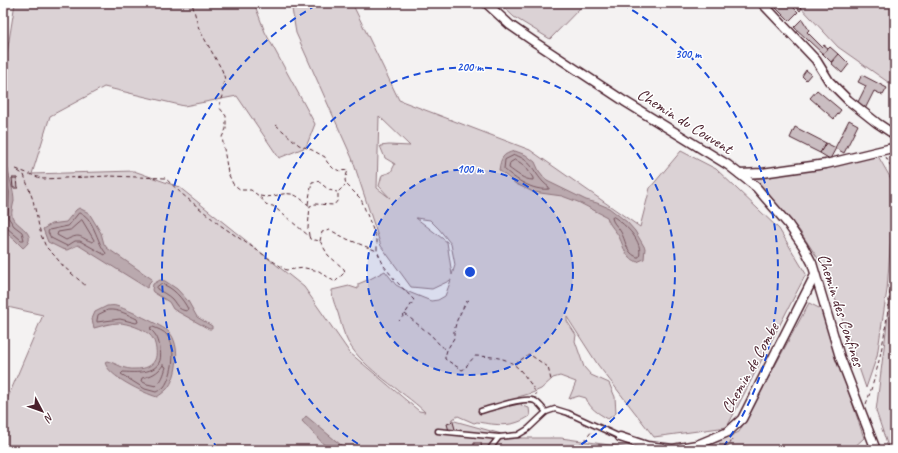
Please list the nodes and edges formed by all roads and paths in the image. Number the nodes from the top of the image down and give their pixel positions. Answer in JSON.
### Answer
{"nodes":[{"id":1,"x":192,"y":3,"type":"edge"},
{"id":2,"x":486,"y":3,"type":"edge"},
{"id":3,"x":762,"y":3,"type":"edge"},
{"id":4,"x":276,"y":125,"type":"dead end"},
{"id":5,"x":895,"y":134,"type":"edge"},
{"id":6,"x":895,"y":148,"type":"edge"},
{"id":7,"x":880,"y":150,"type":"junction"},
{"id":8,"x":740,"y":174,"type":"junction"},
{"id":9,"x":895,"y":175,"type":"edge"},
{"id":10,"x":346,"y":184,"type":"junction"},
{"id":11,"x":338,"y":192,"type":"junction"},
{"id":12,"x":259,"y":196,"type":"junction"},
{"id":13,"x":309,"y":205,"type":"junction"},
{"id":14,"x":309,"y":236,"type":"junction"},
{"id":15,"x":895,"y":238,"type":"edge"},
{"id":16,"x":320,"y":241,"type":"junction"},
{"id":17,"x":376,"y":251,"type":"junction"},
{"id":18,"x":816,"y":275,"type":"junction"},
{"id":19,"x":86,"y":286,"type":"dead end"},
{"id":20,"x":469,"y":300,"type":"dead end"},
{"id":21,"x":405,"y":314,"type":"junction"},
{"id":22,"x":399,"y":321,"type":"dead end"},
{"id":23,"x":447,"y":350,"type":"junction"},
{"id":24,"x":514,"y":364,"type":"junction"},
{"id":25,"x":551,"y":380,"type":"dead end"},
{"id":26,"x":537,"y":402,"type":"junction"},
{"id":27,"x":481,"y":411,"type":"dead end"},
{"id":28,"x":546,"y":412,"type":"junction"},
{"id":29,"x":862,"y":416,"type":"junction"},
{"id":30,"x":596,"y":426,"type":"junction"},
{"id":31,"x":438,"y":431,"type":"dead end"},
{"id":32,"x":620,"y":436,"type":"joint"},
{"id":33,"x":499,"y":437,"type":"junction"},
{"id":34,"x":489,"y":450,"type":"edge"},
{"id":35,"x":574,"y":450,"type":"edge"},
{"id":36,"x":876,"y":450,"type":"edge"}],
"edges":[{"from":1,"to":12,"type":"path"},
{"from":2,"to":8,"type":"street","name":"Chemin du Couvent"},
{"from":3,"to":5,"type":"street"},
{"from":4,"to":10,"type":"path"},
{"from":6,"to":7,"type":"street","name":"Chemin du Couvent"},
{"from":7,"to":8,"type":"street","name":"Chemin du Couvent"},
{"from":7,"to":9,"type":"path"},
{"from":8,"to":18,"type":"street","name":"Chemin des Confines"},
{"from":10,"to":11,"type":"path"},
{"from":10,"to":17,"type":"path"},
{"from":11,"to":13,"type":"path"},
{"from":11,"to":13,"type":"path"},
{"from":12,"to":13,"type":"path"},
{"from":12,"to":14,"type":"path"},
{"from":13,"to":14,"type":"path"},
{"from":14,"to":16,"type":"path"},
{"from":15,"to":29,"type":"path"},
{"from":16,"to":17,"type":"path"},
{"from":16,"to":19,"type":"path"},
{"from":17,"to":21,"type":"path"},
{"from":18,"to":29,"type":"street","name":"Chemin des Confines"},
{"from":18,"to":32,"type":"street","name":"Chemin de Combe"},
{"from":20,"to":23,"type":"path"},
{"from":21,"to":22,"type":"path"},
{"from":21,"to":23,"type":"path"},
{"from":23,"to":24,"type":"path"},
{"from":24,"to":25,"type":"path"},
{"from":24,"to":26,"type":"path"},
{"from":26,"to":27,"type":"lane"},
{"from":26,"to":28,"type":"lane"},
{"from":28,"to":30,"type":"lane","name":"Chemin de Combe"},
{"from":28,"to":33,"type":"lane"},
{"from":29,"to":36,"type":"street","name":"Chemin des Confines"},
{"from":30,"to":32,"type":"lane","name":"Chemin de Combe"},
{"from":30,"to":35,"type":"path"},
{"from":31,"to":33,"type":"lane"},
{"from":33,"to":34,"type":"lane"}]}
